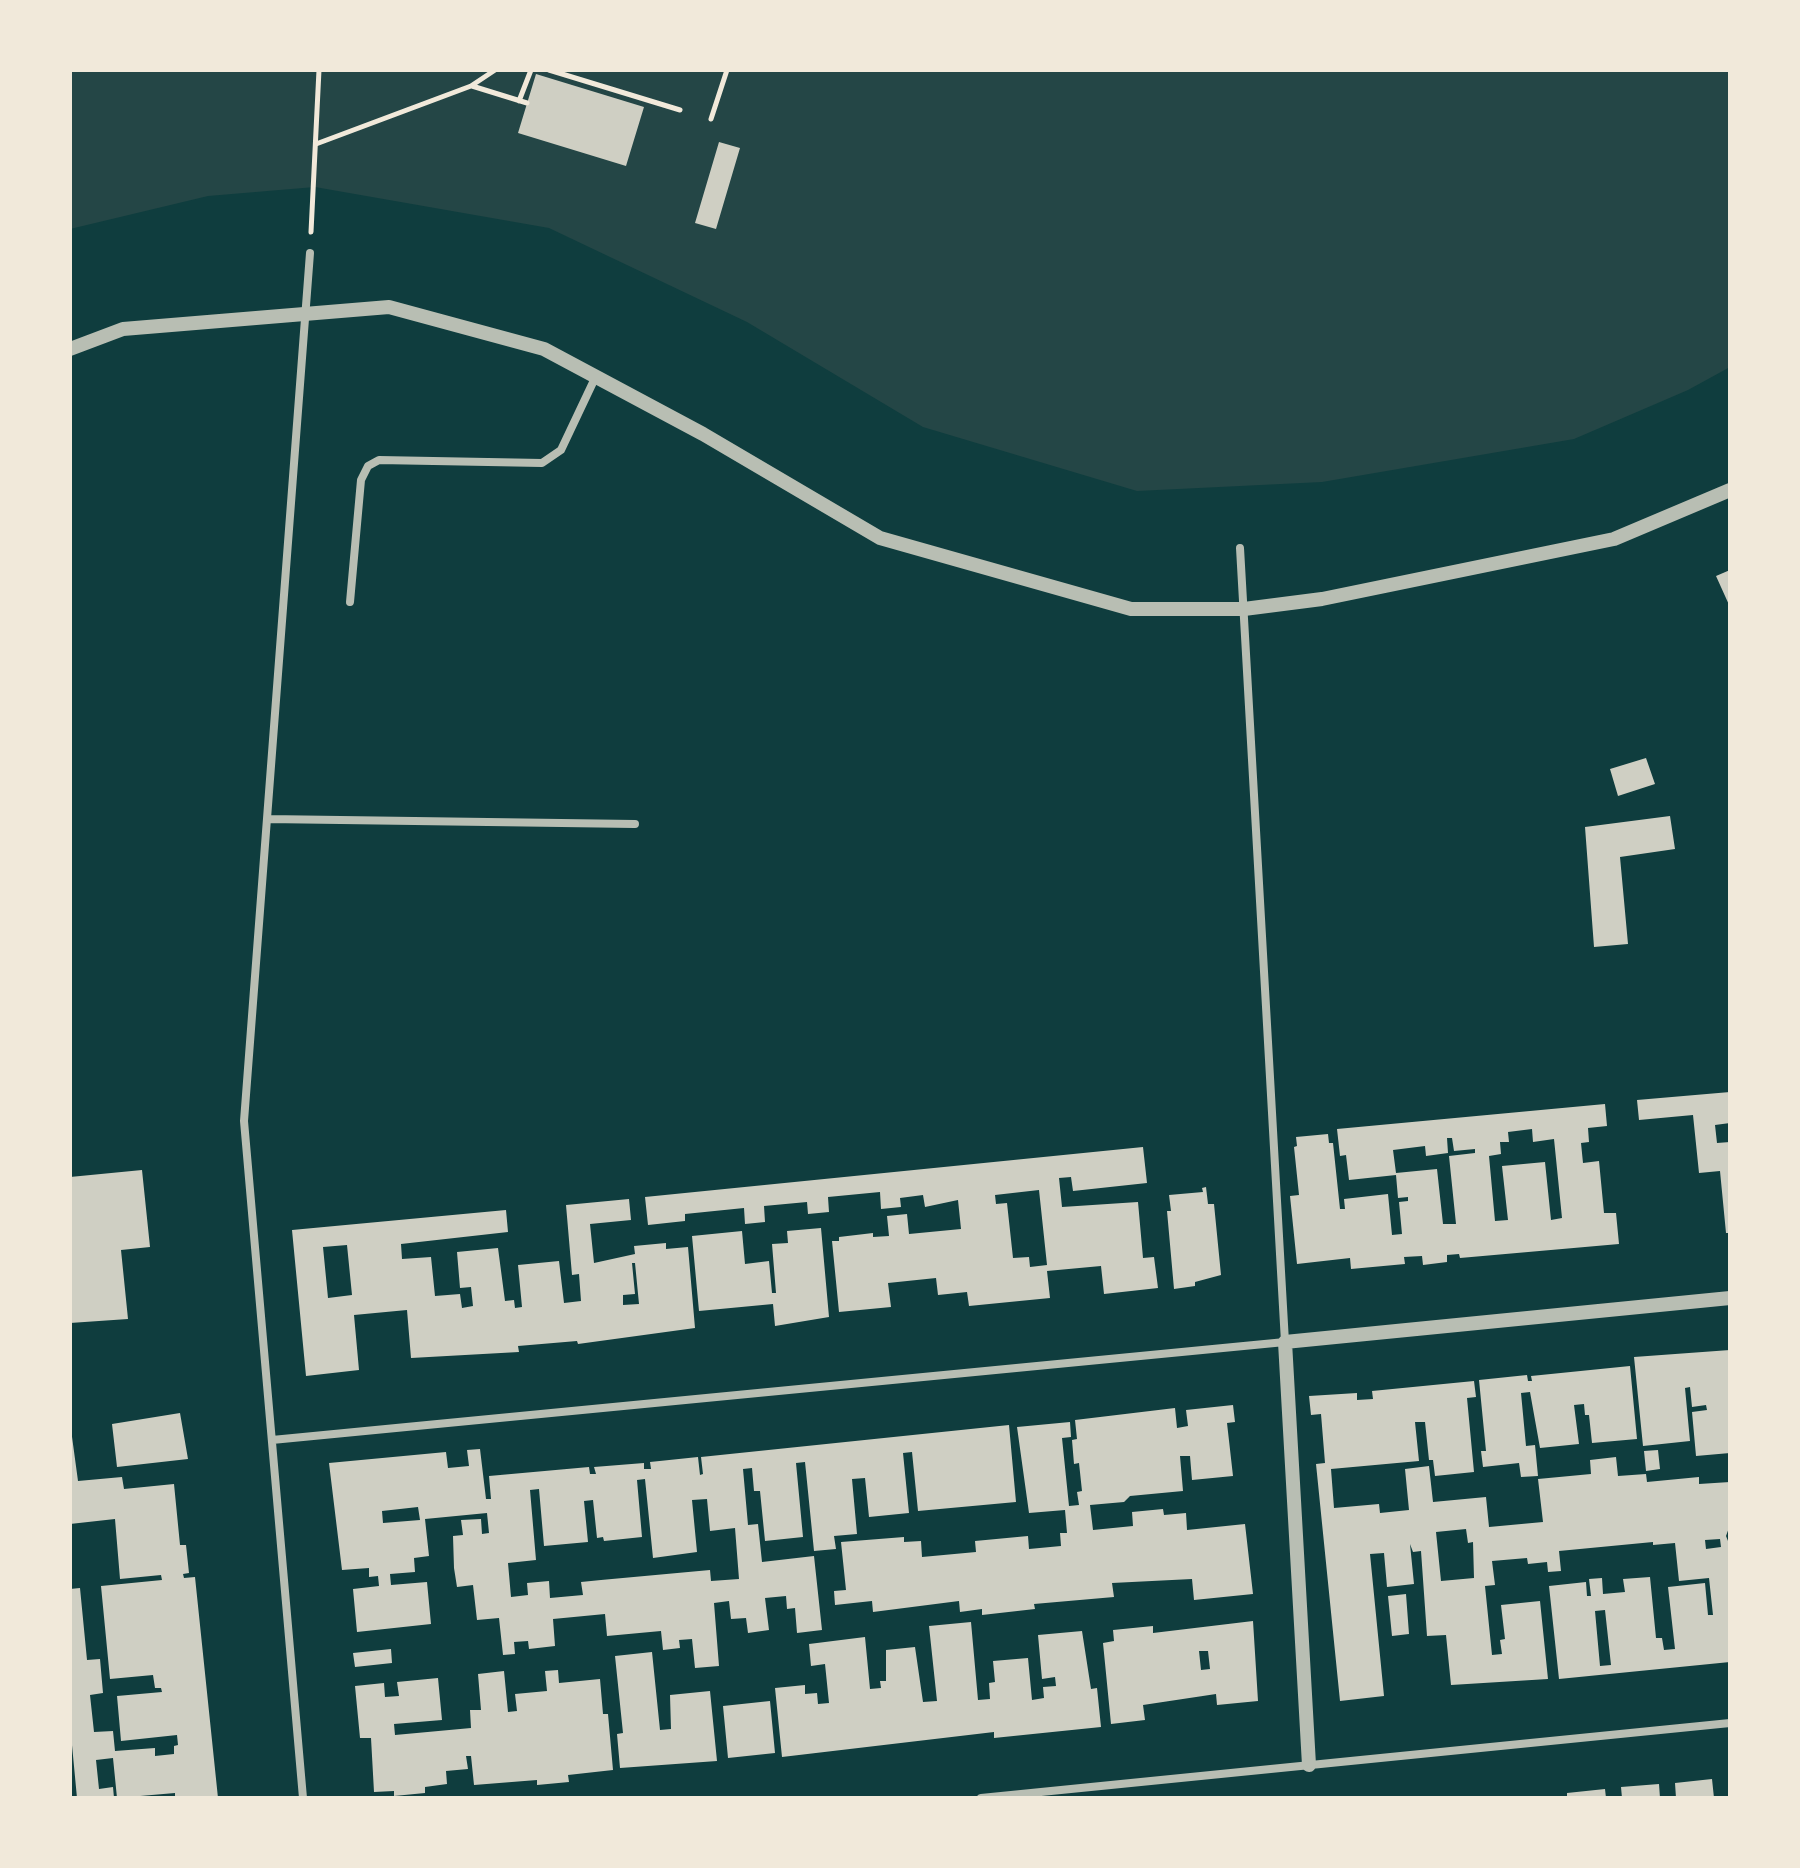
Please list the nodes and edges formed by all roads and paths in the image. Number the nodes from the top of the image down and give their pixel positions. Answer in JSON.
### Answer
{"nodes":[{"id":1,"x":319,"y":70,"type":"edge"},
{"id":2,"x":495,"y":70,"type":"edge"},
{"id":3,"x":531,"y":70,"type":"edge"},
{"id":4,"x":549,"y":70,"type":"edge"},
{"id":5,"x":727,"y":70,"type":"edge"},
{"id":6,"x":471,"y":86,"type":"junction"},
{"id":7,"x":519,"y":101,"type":"junction"},
{"id":8,"x":527,"y":103,"type":"dead end"},
{"id":9,"x":680,"y":110,"type":"dead end"},
{"id":10,"x":711,"y":119,"type":"dead end"},
{"id":11,"x":316,"y":144,"type":"junction"},
{"id":12,"x":310,"y":253,"type":"joint"},
{"id":13,"x":306,"y":313,"type":"junction"},
{"id":14,"x":70,"y":349,"type":"edge"},
{"id":15,"x":596,"y":376,"type":"junction"},
{"id":16,"x":1730,"y":490,"type":"edge"},
{"id":17,"x":1240,"y":548,"type":"dead end"},
{"id":18,"x":350,"y":602,"type":"dead end"},
{"id":19,"x":1244,"y":609,"type":"junction"},
{"id":20,"x":267,"y":819,"type":"junction"},
{"id":21,"x":635,"y":824,"type":"dead end"},
{"id":22,"x":1730,"y":1298,"type":"edge"},
{"id":23,"x":1285,"y":1342,"type":"junction"},
{"id":24,"x":272,"y":1440,"type":"junction"},
{"id":25,"x":1730,"y":1723,"type":"edge"},
{"id":26,"x":1309,"y":1765,"type":"junction"},
{"id":27,"x":303,"y":1798,"type":"edge"},
{"id":28,"x":981,"y":1798,"type":"edge"}],
"edges":[{"from":1,"to":11,"type":"path"},
{"from":2,"to":6,"type":"path"},
{"from":3,"to":7,"type":"path"},
{"from":4,"to":9,"type":"path"},
{"from":5,"to":10,"type":"path"},
{"from":6,"to":7,"type":"path"},
{"from":6,"to":11,"type":"path"},
{"from":7,"to":8,"type":"path"},
{"from":11,"to":12,"type":"path"},
{"from":12,"to":13,"type":"street"},
{"from":13,"to":14,"type":"street"},
{"from":13,"to":15,"type":"street"},
{"from":13,"to":20,"type":"street"},
{"from":15,"to":18,"type":"street"},
{"from":15,"to":19,"type":"street"},
{"from":16,"to":19,"type":"street"},
{"from":17,"to":19,"type":"street"},
{"from":19,"to":23,"type":"street"},
{"from":20,"to":21,"type":"street"},
{"from":20,"to":24,"type":"street"},
{"from":22,"to":23,"type":"street"},
{"from":23,"to":24,"type":"street"},
{"from":23,"to":26,"type":"street"},
{"from":24,"to":27,"type":"street"},
{"from":25,"to":26,"type":"street"},
{"from":26,"to":28,"type":"street"}]}
